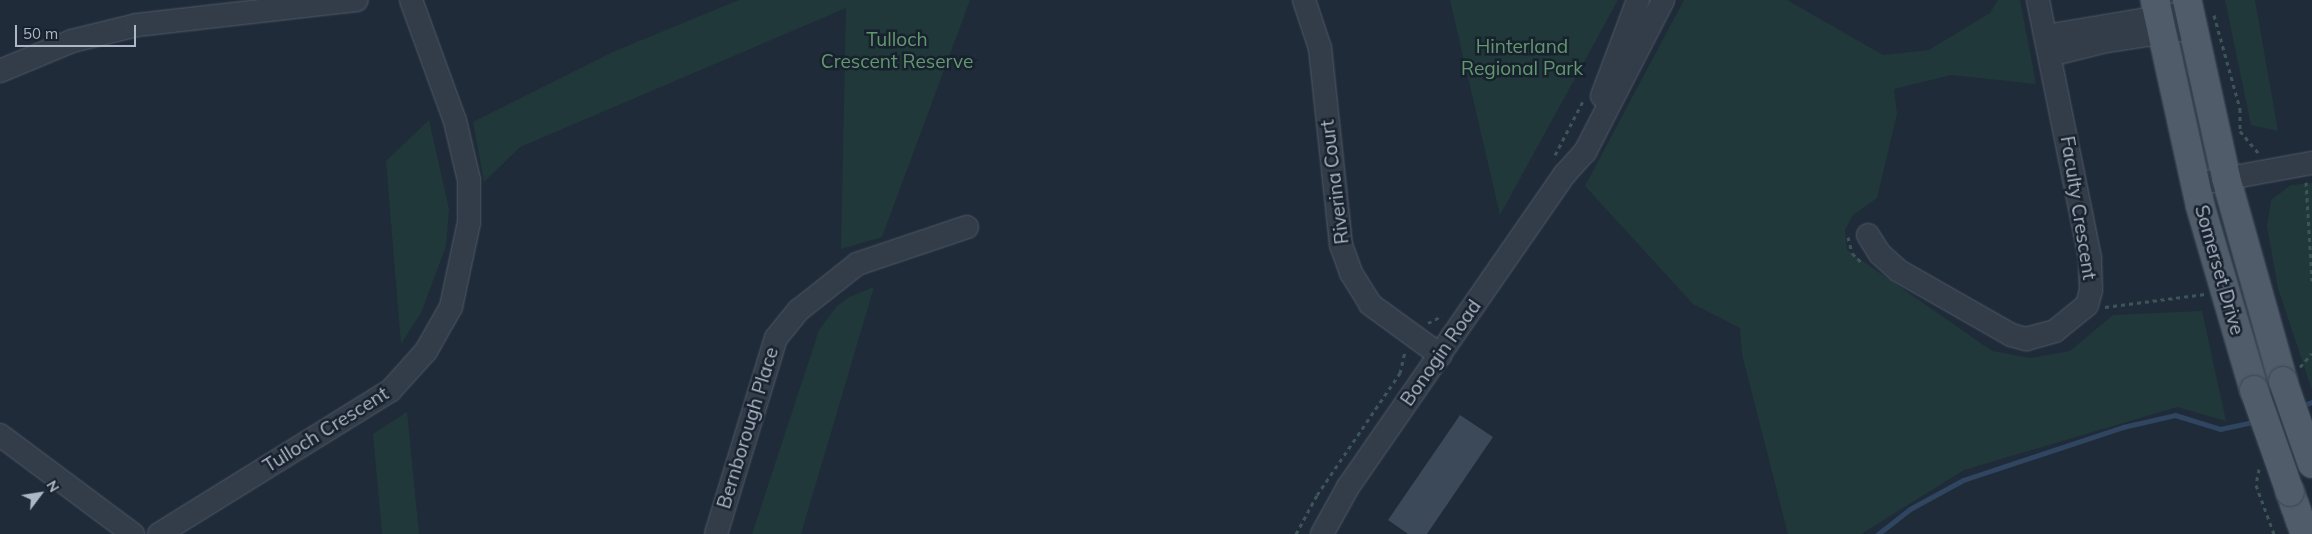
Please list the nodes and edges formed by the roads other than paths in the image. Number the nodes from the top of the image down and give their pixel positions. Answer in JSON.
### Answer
{"nodes":[{"id":1,"x":357,"y":0,"type":"edge"},
{"id":2,"x":411,"y":0,"type":"edge"},
{"id":3,"x":1304,"y":0,"type":"edge"},
{"id":4,"x":1638,"y":0,"type":"edge"},
{"id":5,"x":1663,"y":0,"type":"edge"},
{"id":6,"x":2038,"y":0,"type":"edge"},
{"id":7,"x":264,"y":5,"type":"edge"},
{"id":8,"x":2196,"y":13,"type":"edge"},
{"id":9,"x":2159,"y":17,"type":"edge"},
{"id":10,"x":2048,"y":46,"type":"junction"},
{"id":11,"x":0,"y":71,"type":"edge"},
{"id":12,"x":2309,"y":164,"type":"edge"},
{"id":13,"x":1558,"y":168,"type":"junction"},
{"id":14,"x":2226,"y":178,"type":"junction"},
{"id":15,"x":2196,"y":184,"type":"junction"},
{"id":16,"x":967,"y":227,"type":"dead end"},
{"id":17,"x":1868,"y":235,"type":"dead end"},
{"id":18,"x":1440,"y":355,"type":"junction"},
{"id":19,"x":0,"y":435,"type":"edge"},
{"id":20,"x":2312,"y":464,"type":"edge"},
{"id":21,"x":133,"y":534,"type":"edge"},
{"id":22,"x":159,"y":534,"type":"edge"},
{"id":23,"x":716,"y":534,"type":"edge"},
{"id":24,"x":1322,"y":534,"type":"edge"},
{"id":25,"x":2305,"y":534,"type":"edge"}],
"edges":[{"from":1,"to":7,"type":"street"},
{"from":2,"to":22,"type":"street","name":"Tulloch Crescent"},
{"from":3,"to":18,"type":"street","name":"Riverina Court"},
{"from":4,"to":13,"type":"street","name":"Bonogin Road"},
{"from":5,"to":13,"type":"street","name":"Bonogin Road"},
{"from":6,"to":10,"type":"street","name":"Faculty Crescent"},
{"from":7,"to":11,"type":"street"},
{"from":8,"to":9,"type":"street"},
{"from":8,"to":14,"type":"main road","name":"Somerset Drive"},
{"from":9,"to":10,"type":"street"},
{"from":9,"to":15,"type":"main road","name":"Somerset Drive"},
{"from":10,"to":17,"type":"street","name":"Faculty Crescent"},
{"from":12,"to":14,"type":"street"},
{"from":13,"to":18,"type":"street","name":"Bonogin Road"},
{"from":14,"to":15,"type":"street"},
{"from":14,"to":20,"type":"main road","name":"Somerset Drive","bridge":true},
{"from":15,"to":25,"type":"main road","name":"Somerset Drive","bridge":true},
{"from":16,"to":23,"type":"street","name":"Bernborough Place"},
{"from":18,"to":24,"type":"street","name":"Bonogin Road"},
{"from":19,"to":21,"type":"street"}]}
